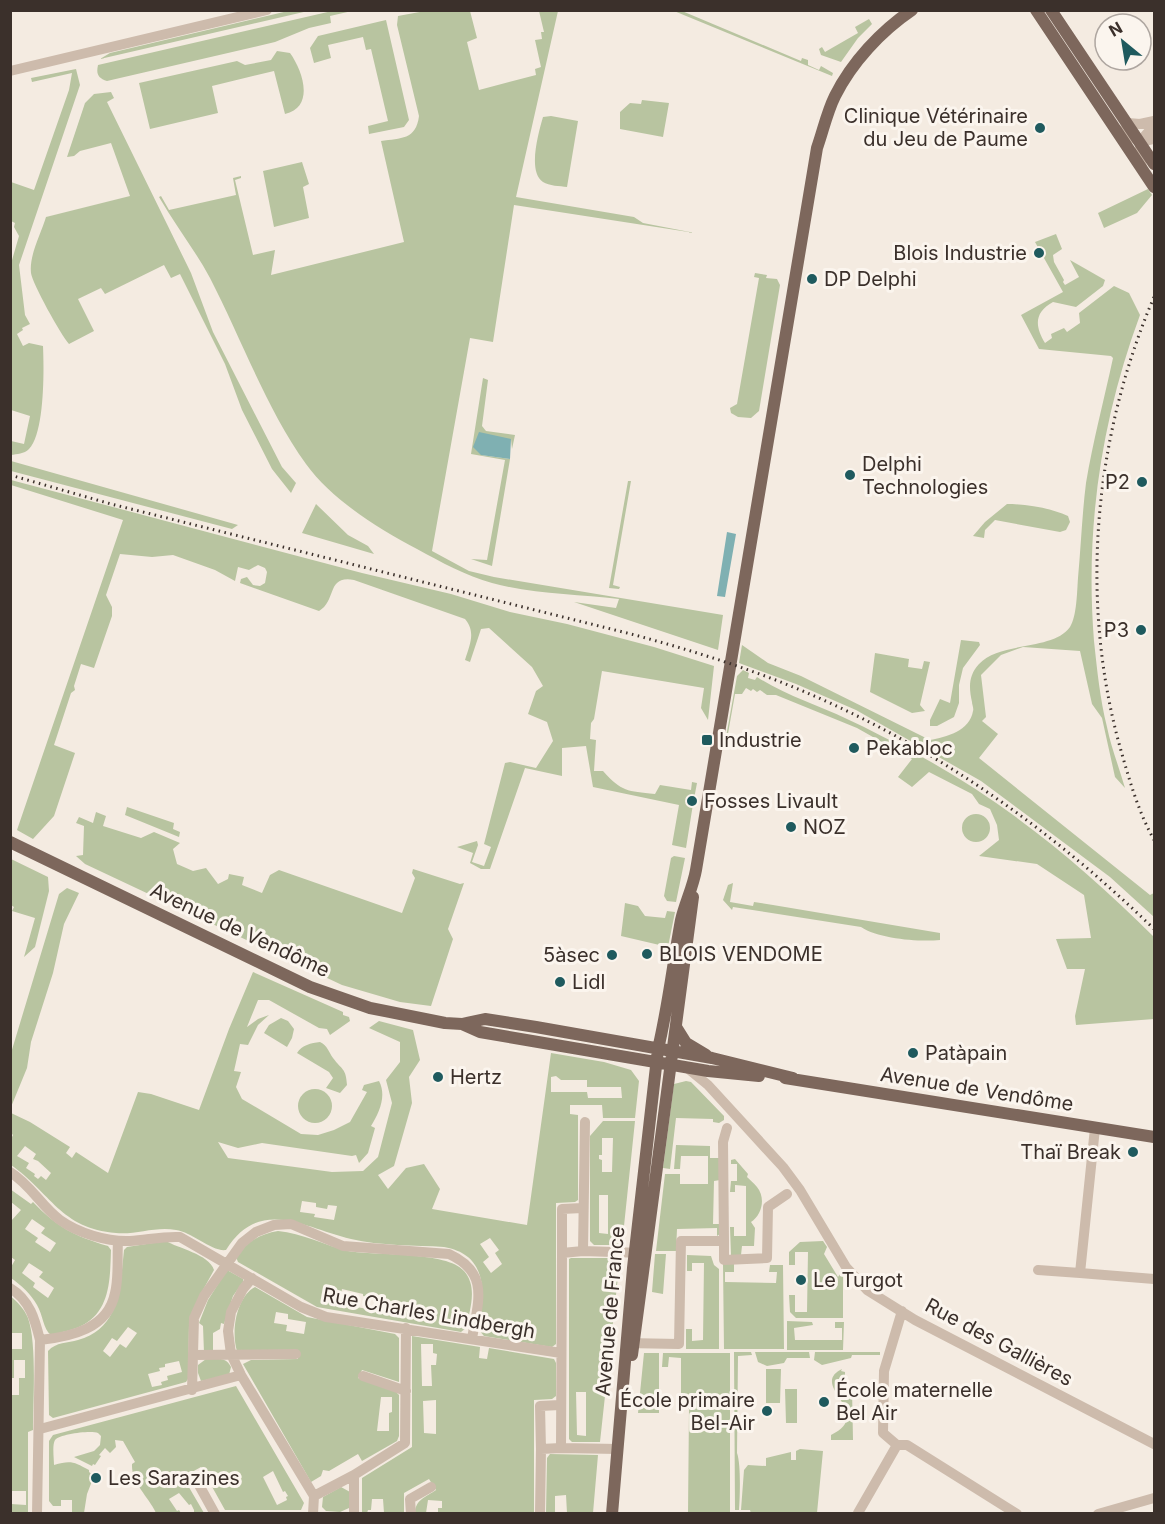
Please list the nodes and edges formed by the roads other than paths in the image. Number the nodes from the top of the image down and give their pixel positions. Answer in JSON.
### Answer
{"nodes":[{"id":1,"x":267,"y":10,"type":"edge"},
{"id":2,"x":912,"y":10,"type":"edge"},
{"id":3,"x":1036,"y":10,"type":"edge"},
{"id":4,"x":1051,"y":10,"type":"edge"},
{"id":5,"x":10,"y":71,"type":"edge"},
{"id":6,"x":1155,"y":121,"type":"edge"},
{"id":7,"x":1123,"y":127,"type":"junction"},
{"id":8,"x":1155,"y":127,"type":"edge"},
{"id":9,"x":1155,"y":139,"type":"edge"},
{"id":10,"x":1141,"y":142,"type":"junction"},
{"id":11,"x":1151,"y":163,"type":"edge"},
{"id":12,"x":1155,"y":187,"type":"edge"},
{"id":13,"x":10,"y":842,"type":"edge"},
{"id":14,"x":693,"y":887,"type":"junction"},
{"id":15,"x":676,"y":1027,"type":"junction"},
{"id":16,"x":657,"y":1055,"type":"junction"},
{"id":17,"x":672,"y":1058,"type":"junction"},
{"id":18,"x":712,"y":1058,"type":"junction"},
{"id":19,"x":686,"y":1067,"type":"junction"},
{"id":20,"x":708,"y":1071,"type":"junction"},
{"id":21,"x":793,"y":1078,"type":"junction"},
{"id":22,"x":708,"y":1085,"type":"junction"},
{"id":23,"x":585,"y":1122,"type":"dead end"},
{"id":24,"x":728,"y":1128,"type":"dead end"},
{"id":25,"x":1095,"y":1128,"type":"junction"},
{"id":26,"x":1155,"y":1137,"type":"edge"},
{"id":27,"x":10,"y":1172,"type":"edge"},
{"id":28,"x":787,"y":1194,"type":"dead end"},
{"id":29,"x":582,"y":1208,"type":"junction"},
{"id":30,"x":724,"y":1240,"type":"junction"},
{"id":31,"x":118,"y":1241,"type":"junction"},
{"id":32,"x":583,"y":1251,"type":"junction"},
{"id":33,"x":562,"y":1252,"type":"junction"},
{"id":34,"x":640,"y":1253,"type":"junction"},
{"id":35,"x":226,"y":1264,"type":"junction"},
{"id":36,"x":1038,"y":1270,"type":"dead end"},
{"id":37,"x":1080,"y":1273,"type":"junction"},
{"id":38,"x":252,"y":1278,"type":"junction"},
{"id":39,"x":1155,"y":1279,"type":"edge"},
{"id":40,"x":10,"y":1288,"type":"edge"},
{"id":41,"x":902,"y":1311,"type":"junction"},
{"id":42,"x":406,"y":1328,"type":"junction"},
{"id":43,"x":472,"y":1339,"type":"junction"},
{"id":44,"x":40,"y":1340,"type":"junction"},
{"id":45,"x":630,"y":1343,"type":"junction"},
{"id":46,"x":561,"y":1353,"type":"junction"},
{"id":47,"x":231,"y":1354,"type":"junction"},
{"id":48,"x":296,"y":1354,"type":"dead end"},
{"id":49,"x":193,"y":1355,"type":"junction"},
{"id":50,"x":241,"y":1375,"type":"junction"},
{"id":51,"x":363,"y":1376,"type":"dead end"},
{"id":52,"x":192,"y":1390,"type":"junction"},
{"id":53,"x":406,"y":1391,"type":"junction"},
{"id":54,"x":560,"y":1405,"type":"junction"},
{"id":55,"x":40,"y":1429,"type":"junction"},
{"id":56,"x":1155,"y":1444,"type":"edge"},
{"id":57,"x":897,"y":1445,"type":"junction"},
{"id":58,"x":561,"y":1448,"type":"junction"},
{"id":59,"x":541,"y":1449,"type":"junction"},
{"id":60,"x":618,"y":1449,"type":"junction"},
{"id":61,"x":354,"y":1475,"type":"junction"},
{"id":62,"x":194,"y":1476,"type":"dead end"},
{"id":63,"x":431,"y":1487,"type":"dead end"},
{"id":64,"x":314,"y":1496,"type":"junction"},
{"id":65,"x":1155,"y":1498,"type":"edge"},
{"id":66,"x":37,"y":1514,"type":"edge"},
{"id":67,"x":215,"y":1514,"type":"edge"},
{"id":68,"x":313,"y":1514,"type":"edge"},
{"id":69,"x":354,"y":1514,"type":"edge"},
{"id":70,"x":411,"y":1514,"type":"edge"},
{"id":71,"x":540,"y":1514,"type":"edge"},
{"id":72,"x":612,"y":1514,"type":"edge"},
{"id":73,"x":858,"y":1514,"type":"edge"},
{"id":74,"x":1017,"y":1514,"type":"edge"},
{"id":75,"x":1098,"y":1514,"type":"edge"}],
"edges":[{"from":1,"to":5,"type":"street"},
{"from":2,"to":14,"type":"main road"},
{"from":3,"to":7,"type":"main road"},
{"from":4,"to":7,"type":"main road"},
{"from":6,"to":7,"type":"street"},
{"from":7,"to":10,"type":"main road"},
{"from":7,"to":11,"type":"main road"},
{"from":8,"to":10,"type":"street"},
{"from":9,"to":10,"type":"street"},
{"from":10,"to":11,"type":"main road"},
{"from":11,"to":12,"type":"main road"},
{"from":13,"to":16,"type":"main road","name":"Avenue de Vendôme"},
{"from":14,"to":15,"type":"main road","name":"Avenue de France"},
{"from":14,"to":16,"type":"main road","name":"Avenue de France"},
{"from":15,"to":17,"type":"main road","name":"Avenue de France"},
{"from":15,"to":18,"type":"main road"},
{"from":16,"to":17,"type":"main road","name":"Avenue de Vendôme"},
{"from":16,"to":34,"type":"main road","name":"Avenue de France"},
{"from":17,"to":18,"type":"main road","name":"Avenue de Vendôme"},
{"from":17,"to":19,"type":"main road","name":"Avenue de Vendôme"},
{"from":17,"to":34,"type":"main road","name":"Avenue de France"},
{"from":18,"to":21,"type":"main road","name":"Avenue de Vendôme"},
{"from":19,"to":20,"type":"main road","name":"Avenue de Vendôme"},
{"from":19,"to":22,"type":"street","name":"Rue des Gallières"},
{"from":20,"to":21,"type":"main road","name":"Avenue de Vendôme"},
{"from":20,"to":22,"type":"street"},
{"from":21,"to":25,"type":"main road","name":"Avenue de Vendôme"},
{"from":22,"to":41,"type":"street","name":"Rue des Gallières"},
{"from":23,"to":29,"type":"street"},
{"from":24,"to":30,"type":"street"},
{"from":25,"to":26,"type":"main road","name":"Avenue de Vendôme"},
{"from":25,"to":37,"type":"street"},
{"from":27,"to":31,"type":"street","name":"Rue Charles Lindbergh"},
{"from":28,"to":30,"type":"street"},
{"from":29,"to":32,"type":"street"},
{"from":29,"to":33,"type":"street"},
{"from":30,"to":45,"type":"street"},
{"from":31,"to":35,"type":"street","name":"Rue Charles Lindbergh"},
{"from":31,"to":44,"type":"street"},
{"from":32,"to":33,"type":"street"},
{"from":32,"to":34,"type":"street"},
{"from":33,"to":46,"type":"street"},
{"from":34,"to":45,"type":"main road","name":"Avenue de France"},
{"from":35,"to":38,"type":"street","name":"Rue Charles Lindbergh"},
{"from":35,"to":43,"type":"street"},
{"from":35,"to":49,"type":"street"},
{"from":36,"to":37,"type":"street"},
{"from":37,"to":39,"type":"street"},
{"from":38,"to":42,"type":"street","name":"Rue Charles Lindbergh"},
{"from":38,"to":47,"type":"street"},
{"from":40,"to":44,"type":"street"},
{"from":41,"to":56,"type":"street","name":"Rue des Gallières"},
{"from":41,"to":57,"type":"street"},
{"from":42,"to":43,"type":"street","name":"Rue Charles Lindbergh"},
{"from":42,"to":53,"type":"street"},
{"from":43,"to":46,"type":"street","name":"Rue Charles Lindbergh"},
{"from":44,"to":55,"type":"street"},
{"from":45,"to":60,"type":"main road","name":"Avenue de France"},
{"from":46,"to":54,"type":"street"},
{"from":47,"to":48,"type":"street"},
{"from":47,"to":49,"type":"street"},
{"from":47,"to":50,"type":"street"},
{"from":49,"to":52,"type":"street"},
{"from":50,"to":52,"type":"street"},
{"from":50,"to":64,"type":"street"},
{"from":51,"to":53,"type":"street"},
{"from":52,"to":55,"type":"street"},
{"from":53,"to":61,"type":"street"},
{"from":54,"to":58,"type":"street"},
{"from":54,"to":59,"type":"street"},
{"from":55,"to":66,"type":"street"},
{"from":57,"to":73,"type":"street"},
{"from":57,"to":74,"type":"street"},
{"from":58,"to":59,"type":"street"},
{"from":58,"to":60,"type":"street"},
{"from":59,"to":71,"type":"street"},
{"from":60,"to":72,"type":"main road","name":"Avenue de France"},
{"from":61,"to":64,"type":"street"},
{"from":61,"to":69,"type":"street"},
{"from":62,"to":67,"type":"street"},
{"from":63,"to":70,"type":"street"},
{"from":64,"to":68,"type":"street"},
{"from":65,"to":75,"type":"street"}]}
